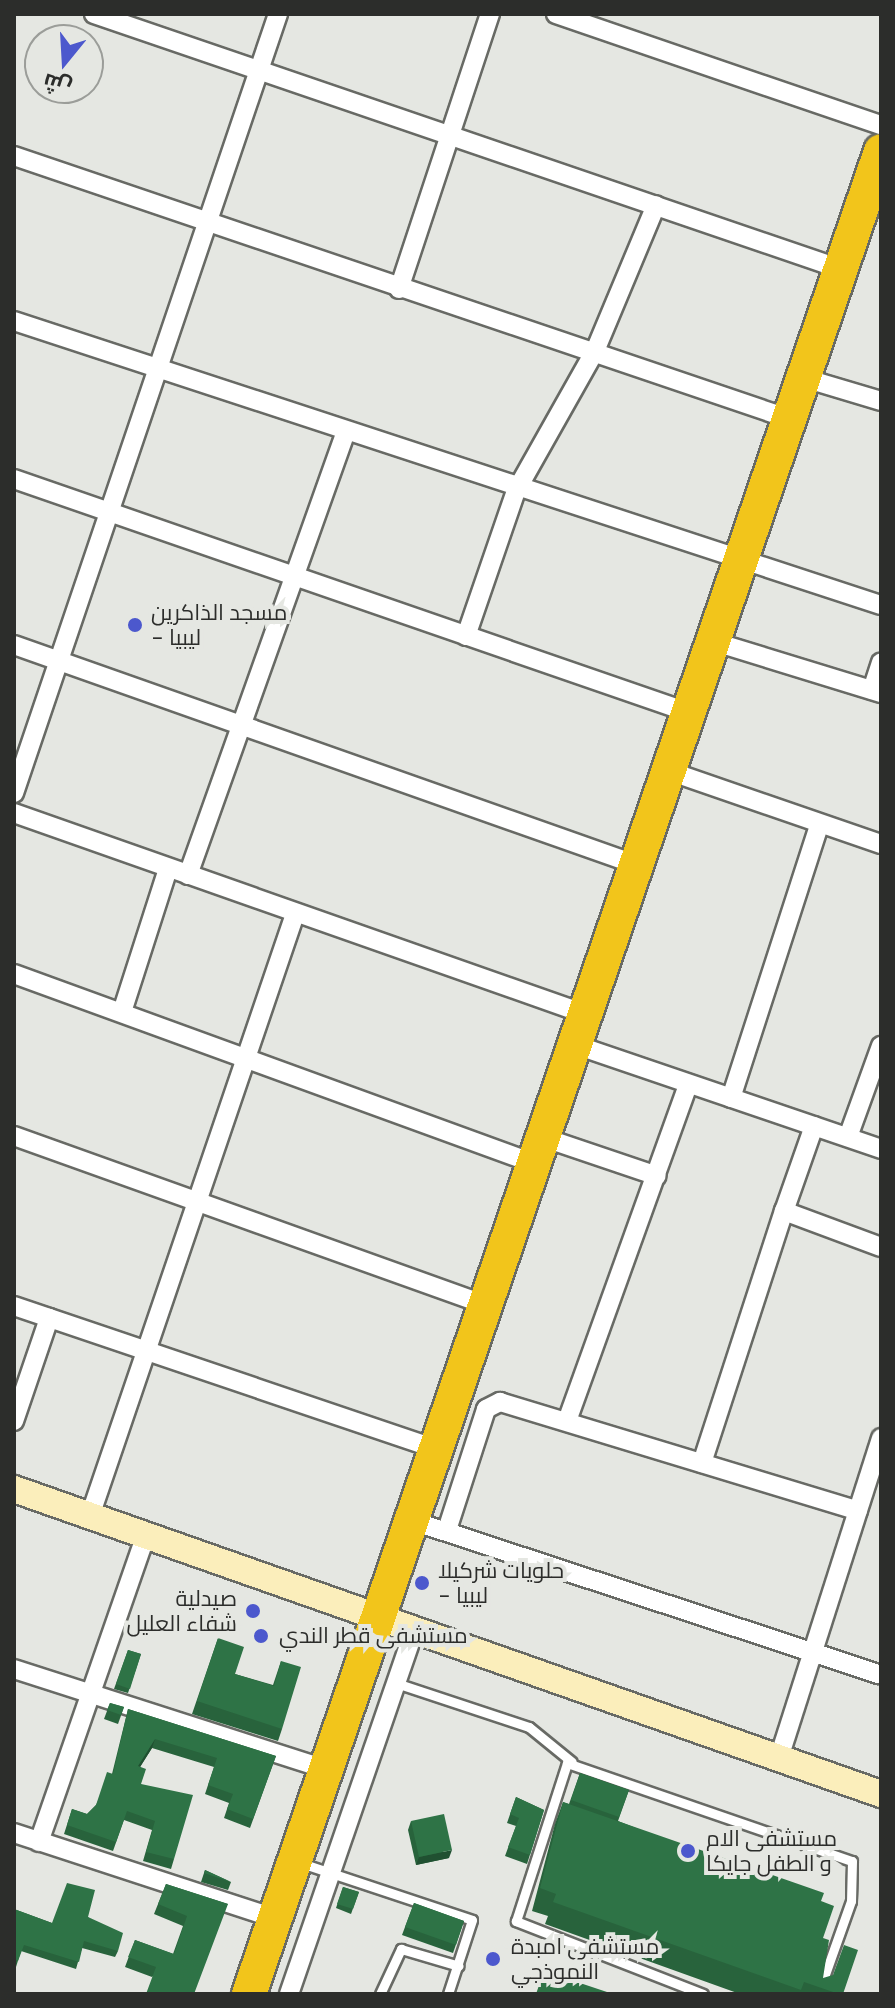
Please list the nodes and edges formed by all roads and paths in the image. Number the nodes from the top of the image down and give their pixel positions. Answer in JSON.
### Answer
{"nodes":[{"id":1,"x":94,"y":14,"type":"edge"},
{"id":2,"x":278,"y":14,"type":"edge"},
{"id":3,"x":490,"y":14,"type":"edge"},
{"id":4,"x":556,"y":14,"type":"edge"},
{"id":5,"x":259,"y":71,"type":"junction"},
{"id":6,"x":881,"y":125,"type":"edge"},
{"id":7,"x":449,"y":138,"type":"junction"},
{"id":8,"x":881,"y":151,"type":"edge"},
{"id":9,"x":14,"y":156,"type":"edge"},
{"id":10,"x":656,"y":205,"type":"junction"},
{"id":11,"x":872,"y":206,"type":"edge"},
{"id":12,"x":207,"y":223,"type":"junction"},
{"id":13,"x":841,"y":269,"type":"junction"},
{"id":14,"x":399,"y":289,"type":"junction"},
{"id":15,"x":14,"y":321,"type":"edge"},
{"id":16,"x":595,"y":351,"type":"junction"},
{"id":17,"x":158,"y":370,"type":"junction"},
{"id":18,"x":804,"y":378,"type":"junction"},
{"id":19,"x":881,"y":401,"type":"edge"},
{"id":20,"x":790,"y":419,"type":"junction"},
{"id":21,"x":345,"y":434,"type":"junction"},
{"id":22,"x":14,"y":479,"type":"edge"},
{"id":23,"x":516,"y":491,"type":"junction"},
{"id":24,"x":109,"y":512,"type":"junction"},
{"id":25,"x":743,"y":561,"type":"junction"},
{"id":26,"x":293,"y":575,"type":"junction"},
{"id":27,"x":881,"y":605,"type":"edge"},
{"id":28,"x":466,"y":636,"type":"junction"},
{"id":29,"x":715,"y":642,"type":"junction"},
{"id":30,"x":14,"y":645,"type":"edge"},
{"id":31,"x":59,"y":660,"type":"junction"},
{"id":32,"x":881,"y":662,"type":"edge"},
{"id":33,"x":876,"y":692,"type":"edge"},
{"id":34,"x":690,"y":713,"type":"junction"},
{"id":35,"x":241,"y":723,"type":"junction"},
{"id":36,"x":669,"y":771,"type":"junction"},
{"id":37,"x":14,"y":793,"type":"edge"},
{"id":38,"x":14,"y":813,"type":"edge"},
{"id":39,"x":819,"y":825,"type":"junction"},
{"id":40,"x":881,"y":844,"type":"edge"},
{"id":41,"x":637,"y":865,"type":"junction"},
{"id":42,"x":168,"y":869,"type":"junction"},
{"id":43,"x":188,"y":875,"type":"junction"},
{"id":44,"x":295,"y":914,"type":"junction"},
{"id":45,"x":14,"y":974,"type":"edge"},
{"id":46,"x":122,"y":1012,"type":"junction"},
{"id":47,"x":579,"y":1029,"type":"junction"},
{"id":48,"x":881,"y":1046,"type":"edge"},
{"id":49,"x":247,"y":1055,"type":"junction"},
{"id":50,"x":688,"y":1084,"type":"junction"},
{"id":51,"x":731,"y":1098,"type":"junction"},
{"id":52,"x":814,"y":1126,"type":"junction"},
{"id":53,"x":14,"y":1136,"type":"edge"},
{"id":54,"x":848,"y":1137,"type":"junction"},
{"id":55,"x":881,"y":1149,"type":"edge"},
{"id":56,"x":538,"y":1150,"type":"junction"},
{"id":57,"x":657,"y":1176,"type":"junction"},
{"id":58,"x":198,"y":1199,"type":"junction"},
{"id":59,"x":784,"y":1211,"type":"junction"},
{"id":60,"x":881,"y":1247,"type":"edge"},
{"id":61,"x":483,"y":1304,"type":"junction"},
{"id":62,"x":14,"y":1306,"type":"edge"},
{"id":63,"x":49,"y":1318,"type":"junction"},
{"id":64,"x":147,"y":1350,"type":"junction"},
{"id":65,"x":14,"y":1421,"type":"edge"},
{"id":66,"x":567,"y":1421,"type":"junction"},
{"id":67,"x":881,"y":1438,"type":"edge"},
{"id":68,"x":433,"y":1448,"type":"junction"},
{"id":69,"x":702,"y":1463,"type":"junction"},
{"id":70,"x":14,"y":1489,"type":"edge"},
{"id":71,"x":858,"y":1511,"type":"junction"},
{"id":72,"x":90,"y":1516,"type":"junction"},
{"id":73,"x":410,"y":1520,"type":"junction"},
{"id":74,"x":447,"y":1530,"type":"junction"},
{"id":75,"x":146,"y":1535,"type":"junction"},
{"id":76,"x":377,"y":1617,"type":"junction"},
{"id":77,"x":415,"y":1629,"type":"junction"},
{"id":78,"x":812,"y":1652,"type":"junction"},
{"id":79,"x":14,"y":1669,"type":"edge"},
{"id":80,"x":881,"y":1675,"type":"edge"},
{"id":81,"x":396,"y":1683,"type":"junction"},
{"id":82,"x":90,"y":1694,"type":"junction"},
{"id":83,"x":779,"y":1758,"type":"junction"},
{"id":84,"x":572,"y":1762,"type":"junction"},
{"id":85,"x":325,"y":1769,"type":"junction"},
{"id":86,"x":881,"y":1794,"type":"edge"},
{"id":87,"x":546,"y":1813,"type":"junction"},
{"id":88,"x":561,"y":1818,"type":"edge"},
{"id":89,"x":14,"y":1833,"type":"edge"},
{"id":90,"x":39,"y":1842,"type":"junction"},
{"id":91,"x":294,"y":1860,"type":"junction"},
{"id":92,"x":328,"y":1874,"type":"junction"},
{"id":93,"x":830,"y":1913,"type":"edge"},
{"id":94,"x":274,"y":1918,"type":"junction"},
{"id":95,"x":845,"y":1918,"type":"junction"},
{"id":96,"x":459,"y":1966,"type":"junction"},
{"id":97,"x":253,"y":1993,"type":"edge"},
{"id":98,"x":289,"y":1994,"type":"edge"},
{"id":99,"x":380,"y":1994,"type":"edge"},
{"id":100,"x":448,"y":1994,"type":"edge"},
{"id":101,"x":703,"y":1994,"type":"edge"},
{"id":102,"x":818,"y":1994,"type":"edge"}],
"edges":[{"from":1,"to":5,"type":"street"},
{"from":2,"to":5,"type":"street"},
{"from":3,"to":7,"type":"street"},
{"from":4,"to":6,"type":"street"},
{"from":5,"to":7,"type":"street"},
{"from":5,"to":12,"type":"street"},
{"from":7,"to":10,"type":"street"},
{"from":7,"to":14,"type":"street"},
{"from":8,"to":11,"type":"highway"},
{"from":9,"to":12,"type":"street"},
{"from":10,"to":13,"type":"street"},
{"from":10,"to":16,"type":"street"},
{"from":11,"to":13,"type":"highway"},
{"from":12,"to":14,"type":"street"},
{"from":12,"to":17,"type":"street"},
{"from":13,"to":18,"type":"highway"},
{"from":14,"to":16,"type":"street"},
{"from":15,"to":17,"type":"street"},
{"from":16,"to":20,"type":"street"},
{"from":16,"to":23,"type":"street"},
{"from":17,"to":21,"type":"street"},
{"from":17,"to":24,"type":"street"},
{"from":18,"to":19,"type":"street"},
{"from":18,"to":20,"type":"highway"},
{"from":20,"to":25,"type":"highway"},
{"from":21,"to":23,"type":"street"},
{"from":21,"to":26,"type":"street"},
{"from":22,"to":24,"type":"street"},
{"from":23,"to":25,"type":"street"},
{"from":23,"to":28,"type":"street"},
{"from":24,"to":26,"type":"street"},
{"from":24,"to":31,"type":"street"},
{"from":25,"to":27,"type":"street"},
{"from":25,"to":29,"type":"highway"},
{"from":26,"to":28,"type":"street"},
{"from":26,"to":35,"type":"street"},
{"from":28,"to":34,"type":"street"},
{"from":29,"to":33,"type":"street"},
{"from":29,"to":34,"type":"highway"},
{"from":30,"to":31,"type":"street"},
{"from":31,"to":35,"type":"street"},
{"from":31,"to":37,"type":"street"},
{"from":32,"to":33,"type":"street"},
{"from":34,"to":36,"type":"highway"},
{"from":35,"to":41,"type":"street"},
{"from":35,"to":43,"type":"street"},
{"from":36,"to":39,"type":"street"},
{"from":36,"to":41,"type":"highway"},
{"from":38,"to":42,"type":"street"},
{"from":39,"to":40,"type":"street"},
{"from":39,"to":51,"type":"street"},
{"from":41,"to":47,"type":"highway"},
{"from":42,"to":43,"type":"street"},
{"from":42,"to":46,"type":"street"},
{"from":43,"to":44,"type":"street"},
{"from":44,"to":47,"type":"street"},
{"from":44,"to":49,"type":"street"},
{"from":45,"to":46,"type":"street"},
{"from":46,"to":49,"type":"street"},
{"from":47,"to":50,"type":"street"},
{"from":47,"to":56,"type":"highway"},
{"from":48,"to":54,"type":"street"},
{"from":49,"to":56,"type":"street"},
{"from":49,"to":58,"type":"street"},
{"from":50,"to":51,"type":"street"},
{"from":50,"to":57,"type":"street"},
{"from":51,"to":52,"type":"street"},
{"from":52,"to":54,"type":"street"},
{"from":52,"to":59,"type":"street"},
{"from":53,"to":58,"type":"street"},
{"from":54,"to":55,"type":"street"},
{"from":56,"to":57,"type":"street"},
{"from":56,"to":61,"type":"highway"},
{"from":57,"to":66,"type":"street"},
{"from":58,"to":61,"type":"street"},
{"from":58,"to":64,"type":"street"},
{"from":59,"to":60,"type":"street"},
{"from":59,"to":69,"type":"street"},
{"from":61,"to":68,"type":"highway"},
{"from":62,"to":63,"type":"street"},
{"from":63,"to":64,"type":"street"},
{"from":63,"to":65,"type":"street"},
{"from":64,"to":68,"type":"street"},
{"from":64,"to":72,"type":"street"},
{"from":66,"to":69,"type":"street"},
{"from":66,"to":74,"type":"street"},
{"from":67,"to":71,"type":"street"},
{"from":68,"to":73,"type":"highway"},
{"from":69,"to":71,"type":"street"},
{"from":70,"to":72,"type":"street"},
{"from":71,"to":78,"type":"street"},
{"from":72,"to":75,"type":"street"},
{"from":73,"to":74,"type":"street"},
{"from":73,"to":76,"type":"highway"},
{"from":74,"to":78,"type":"street"},
{"from":75,"to":76,"type":"street"},
{"from":75,"to":82,"type":"street"},
{"from":76,"to":77,"type":"street"},
{"from":76,"to":85,"type":"highway"},
{"from":77,"to":81,"type":"street"},
{"from":77,"to":83,"type":"street"},
{"from":78,"to":80,"type":"street"},
{"from":78,"to":83,"type":"street"},
{"from":79,"to":82,"type":"street"},
{"from":81,"to":84,"type":"lane"},
{"from":81,"to":92,"type":"street"},
{"from":82,"to":85,"type":"street"},
{"from":82,"to":90,"type":"street"},
{"from":83,"to":86,"type":"street"},
{"from":84,"to":87,"type":"lane"},
{"from":84,"to":95,"type":"lane"},
{"from":85,"to":91,"type":"highway"},
{"from":87,"to":88,"type":"lane"},
{"from":87,"to":101,"type":"lane"},
{"from":89,"to":90,"type":"street"},
{"from":90,"to":94,"type":"street"},
{"from":91,"to":92,"type":"lane"},
{"from":91,"to":94,"type":"highway"},
{"from":92,"to":96,"type":"lane"},
{"from":92,"to":98,"type":"street"},
{"from":93,"to":95,"type":"lane"},
{"from":94,"to":97,"type":"highway"},
{"from":95,"to":102,"type":"lane"},
{"from":96,"to":99,"type":"lane"},
{"from":96,"to":100,"type":"lane"}]}
